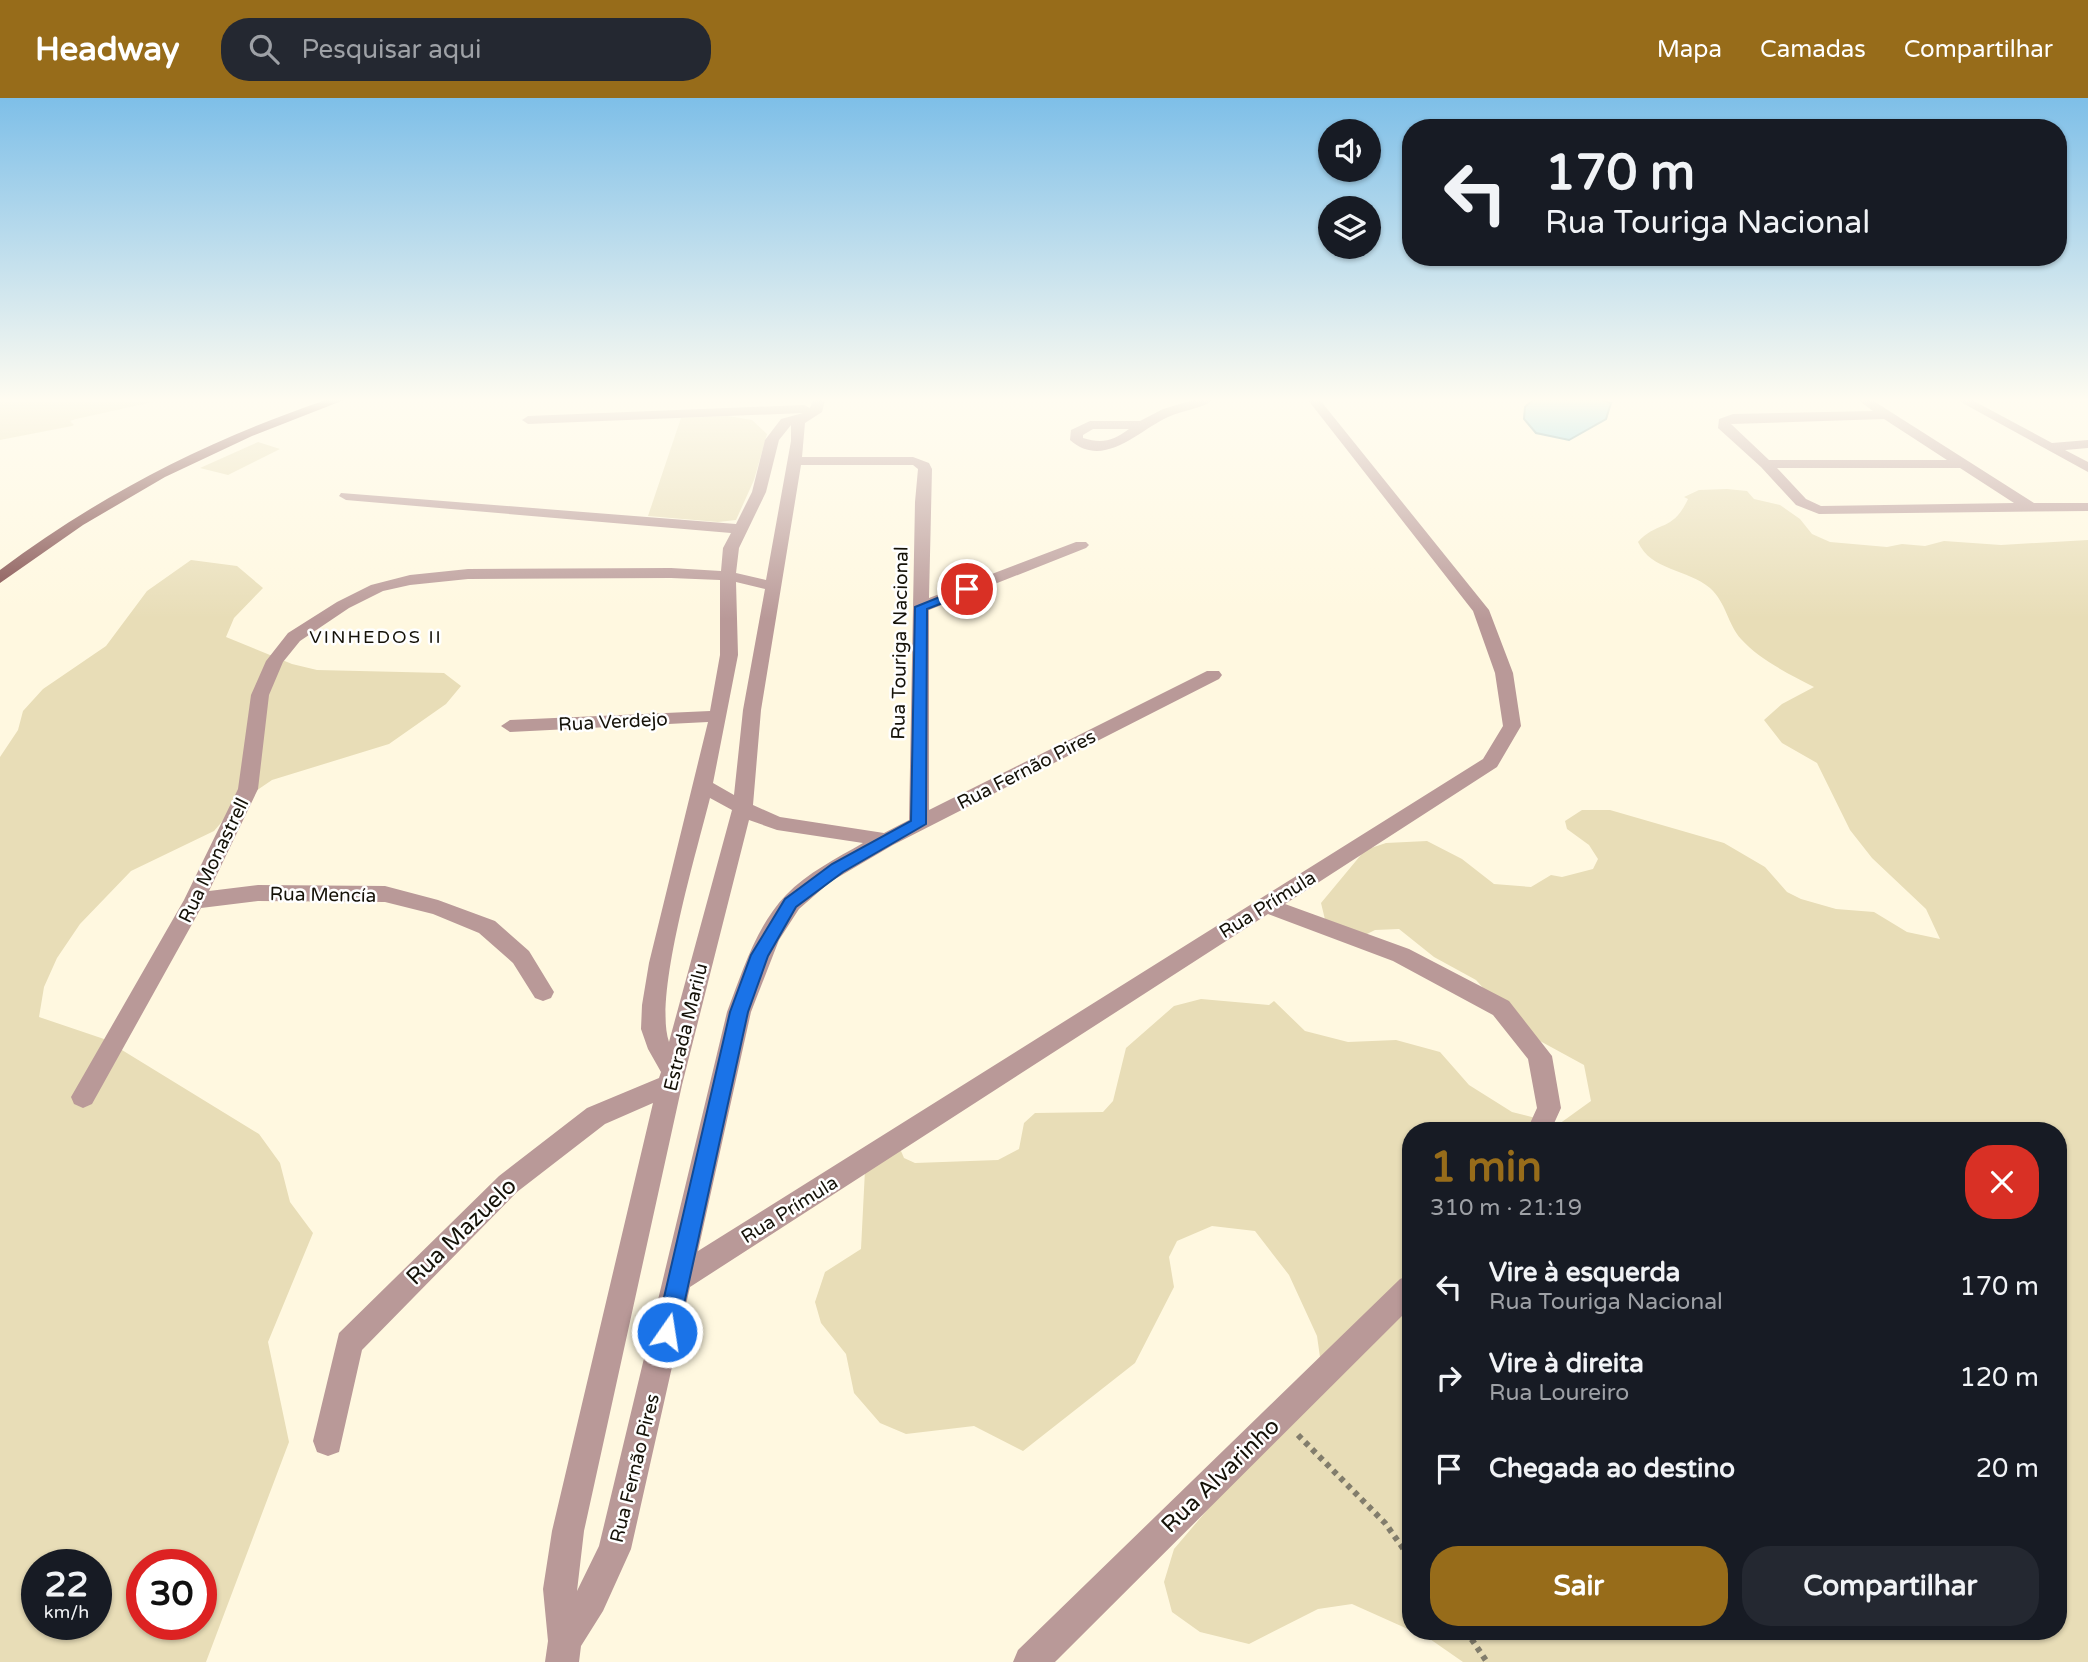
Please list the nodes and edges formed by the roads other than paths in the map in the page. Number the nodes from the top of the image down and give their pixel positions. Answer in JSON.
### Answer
{"nodes":[{"id":1,"x":164,"y":473,"type":"edge"},
{"id":2,"x":764,"y":473,"type":"edge"},
{"id":3,"x":791,"y":473,"type":"edge"},
{"id":4,"x":925,"y":473,"type":"edge"},
{"id":5,"x":1372,"y":473,"type":"edge"},
{"id":6,"x":1774,"y":473,"type":"edge"},
{"id":7,"x":1975,"y":473,"type":"edge"},
{"id":8,"x":346,"y":496,"type":"dead end"},
{"id":9,"x":2088,"y":507,"type":"edge"},
{"id":10,"x":2031,"y":508,"type":"junction"},
{"id":11,"x":740,"y":529,"type":"junction"},
{"id":12,"x":1081,"y":544,"type":"dead end"},
{"id":13,"x":728,"y":576,"type":"junction"},
{"id":14,"x":0,"y":578,"type":"edge"},
{"id":15,"x":774,"y":586,"type":"junction"},
{"id":16,"x":921,"y":607,"type":"junction"},
{"id":17,"x":1213,"y":675,"type":"dead end"},
{"id":18,"x":716,"y":716,"type":"junction"},
{"id":19,"x":510,"y":726,"type":"dead end"},
{"id":20,"x":703,"y":786,"type":"junction"},
{"id":21,"x":743,"y":806,"type":"junction"},
{"id":22,"x":919,"y":824,"type":"junction"},
{"id":23,"x":886,"y":840,"type":"junction"},
{"id":24,"x":194,"y":901,"type":"junction"},
{"id":25,"x":1266,"y":905,"type":"junction"},
{"id":26,"x":543,"y":992,"type":"dead end"},
{"id":27,"x":672,"y":1078,"type":"junction"},
{"id":28,"x":83,"y":1097,"type":"dead end"},
{"id":29,"x":1543,"y":1122,"type":"edge"},
{"id":30,"x":680,"y":1278,"type":"junction"},
{"id":31,"x":1402,"y":1297,"type":"edge"},
{"id":32,"x":328,"y":1441,"type":"dead end"},
{"id":33,"x":564,"y":1651,"type":"edge"},
{"id":34,"x":1030,"y":1662,"type":"edge"}],
"edges":[{"from":1,"to":14,"type":"main road"},
{"from":2,"to":11,"type":"street"},
{"from":3,"to":15,"type":"street","name":"Estrada Marilu"},
{"from":4,"to":16,"type":"street","name":"Rua Touriga Nacional"},
{"from":5,"to":25,"type":"street","name":"Rua Prímula"},
{"from":6,"to":10,"type":"street"},
{"from":7,"to":10,"type":"street"},
{"from":8,"to":11,"type":"street"},
{"from":9,"to":10,"type":"street"},
{"from":11,"to":13,"type":"street"},
{"from":12,"to":16,"type":"street"},
{"from":13,"to":15,"type":"street","name":"Rua Monastrell"},
{"from":13,"to":18,"type":"street"},
{"from":13,"to":24,"type":"street","name":"Rua Monastrell"},
{"from":15,"to":21,"type":"street","name":"Estrada Marilu"},
{"from":16,"to":22,"type":"street","name":"Rua Touriga Nacional"},
{"from":17,"to":22,"type":"street","name":"Rua Fernão Pires"},
{"from":18,"to":19,"type":"street","name":"Rua Verdejo"},
{"from":18,"to":20,"type":"street"},
{"from":20,"to":21,"type":"street"},
{"from":20,"to":27,"type":"street"},
{"from":21,"to":23,"type":"street"},
{"from":21,"to":27,"type":"street","name":"Estrada Marilu"},
{"from":22,"to":23,"type":"street","name":"Rua Fernão Pires"},
{"from":23,"to":30,"type":"street","name":"Rua Fernão Pires"},
{"from":24,"to":26,"type":"street","name":"Rua Mencía"},
{"from":24,"to":28,"type":"street","name":"Rua Monastrell"},
{"from":25,"to":29,"type":"street"},
{"from":25,"to":30,"type":"street","name":"Rua Prímula"},
{"from":27,"to":32,"type":"street","name":"Rua Mazuelo"},
{"from":27,"to":33,"type":"street","name":"Estrada Marilu"},
{"from":30,"to":33,"type":"street","name":"Rua Fernão Pires"},
{"from":31,"to":34,"type":"street","name":"Rua Alvarinho"}]}
